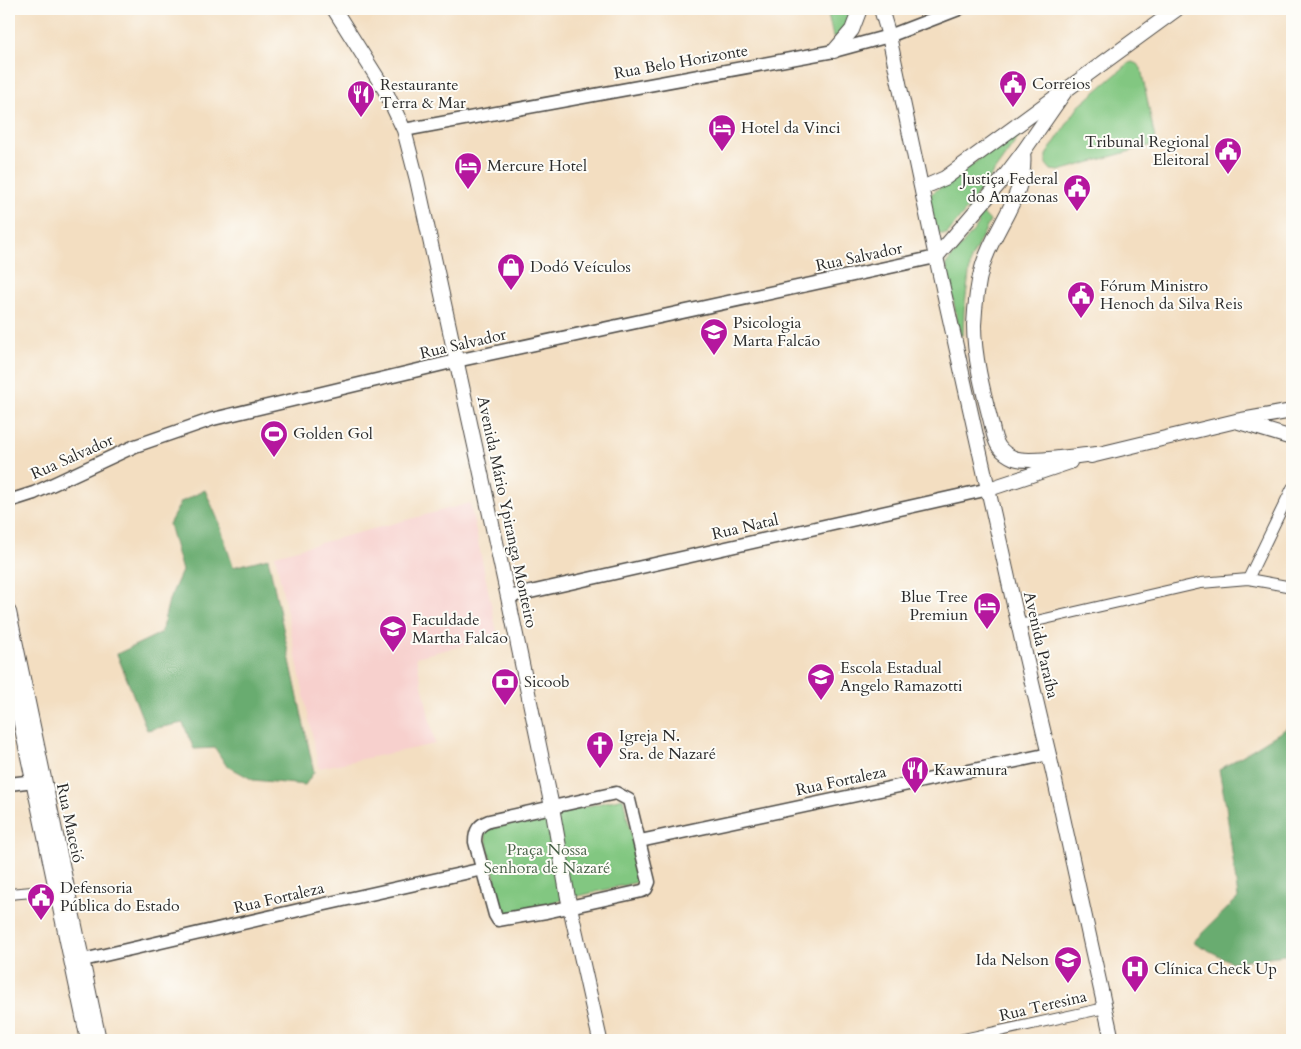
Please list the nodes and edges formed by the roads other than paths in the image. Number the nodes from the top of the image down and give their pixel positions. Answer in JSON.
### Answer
{"nodes":[{"id":1,"x":334,"y":9,"type":"edge"},
{"id":2,"x":860,"y":9,"type":"edge"},
{"id":3,"x":881,"y":9,"type":"edge"},
{"id":4,"x":959,"y":9,"type":"edge"},
{"id":5,"x":1178,"y":9,"type":"edge"},
{"id":6,"x":889,"y":36,"type":"junction"},
{"id":7,"x":834,"y":50,"type":"junction"},
{"id":8,"x":1066,"y":90,"type":"junction"},
{"id":9,"x":404,"y":130,"type":"junction"},
{"id":10,"x":1023,"y":152,"type":"junction"},
{"id":11,"x":922,"y":188,"type":"junction"},
{"id":12,"x":936,"y":257,"type":"junction"},
{"id":13,"x":456,"y":361,"type":"junction"},
{"id":14,"x":1292,"y":411,"type":"edge"},
{"id":15,"x":1236,"y":421,"type":"junction"},
{"id":16,"x":1292,"y":438,"type":"edge"},
{"id":17,"x":1097,"y":454,"type":"junction"},
{"id":18,"x":1292,"y":488,"type":"edge"},
{"id":19,"x":989,"y":489,"type":"junction"},
{"id":20,"x":9,"y":501,"type":"edge"},
{"id":21,"x":1248,"y":579,"type":"junction"},
{"id":22,"x":1292,"y":587,"type":"edge"},
{"id":23,"x":508,"y":597,"type":"junction"},
{"id":24,"x":9,"y":612,"type":"edge"},
{"id":25,"x":1019,"y":625,"type":"junction"},
{"id":26,"x":9,"y":667,"type":"edge"},
{"id":27,"x":1049,"y":754,"type":"junction"},
{"id":28,"x":37,"y":780,"type":"junction"},
{"id":29,"x":9,"y":784,"type":"edge"},
{"id":30,"x":552,"y":807,"type":"junction"},
{"id":31,"x":640,"y":841,"type":"junction"},
{"id":32,"x":483,"y":869,"type":"junction"},
{"id":33,"x":56,"y":890,"type":"junction"},
{"id":34,"x":9,"y":894,"type":"edge"},
{"id":35,"x":570,"y":908,"type":"junction"},
{"id":36,"x":82,"y":960,"type":"junction"},
{"id":37,"x":1105,"y":1008,"type":"junction"},
{"id":38,"x":88,"y":1040,"type":"edge"},
{"id":39,"x":99,"y":1040,"type":"edge"},
{"id":40,"x":600,"y":1040,"type":"edge"},
{"id":41,"x":959,"y":1040,"type":"edge"},
{"id":42,"x":1112,"y":1040,"type":"edge"}],
"edges":[{"from":1,"to":9,"type":"main road","name":"Avenida Mário Ypiranga Monteiro"},
{"from":2,"to":7,"type":"main road"},
{"from":3,"to":6,"type":"main road","name":"Avenida Paraíba"},
{"from":4,"to":6,"type":"street","name":"Rua Belo Horizonte"},
{"from":5,"to":8,"type":"main road"},
{"from":6,"to":7,"type":"street","name":"Rua Belo Horizonte"},
{"from":6,"to":11,"type":"main road","name":"Avenida Paraíba"},
{"from":7,"to":9,"type":"street","name":"Rua Belo Horizonte"},
{"from":8,"to":10,"type":"main road"},
{"from":8,"to":11,"type":"main road"},
{"from":9,"to":13,"type":"main road","name":"Avenida Mário Ypiranga Monteiro"},
{"from":10,"to":12,"type":"main road"},
{"from":10,"to":17,"type":"main road"},
{"from":11,"to":12,"type":"main road","name":"Avenida Paraíba"},
{"from":12,"to":13,"type":"street","name":"Rua Salvador"},
{"from":12,"to":19,"type":"main road","name":"Avenida Paraíba"},
{"from":13,"to":20,"type":"street","name":"Rua Salvador"},
{"from":13,"to":23,"type":"main road","name":"Avenida Mário Ypiranga Monteiro"},
{"from":14,"to":15,"type":"main road"},
{"from":15,"to":16,"type":"main road"},
{"from":15,"to":17,"type":"main road"},
{"from":17,"to":19,"type":"main road"},
{"from":18,"to":21,"type":"street"},
{"from":19,"to":23,"type":"street","name":"Rua Natal"},
{"from":19,"to":25,"type":"main road","name":"Avenida Paraíba"},
{"from":21,"to":22,"type":"street"},
{"from":21,"to":25,"type":"street"},
{"from":23,"to":30,"type":"main road","name":"Avenida Mário Ypiranga Monteiro"},
{"from":24,"to":28,"type":"main road","name":"Rua Maceió"},
{"from":25,"to":27,"type":"main road","name":"Avenida Paraíba"},
{"from":26,"to":28,"type":"main road","name":"Rua Maceió"},
{"from":27,"to":31,"type":"street","name":"Rua Fortaleza"},
{"from":27,"to":37,"type":"main road","name":"Avenida Paraíba"},
{"from":28,"to":29,"type":"street"},
{"from":28,"to":33,"type":"main road","name":"Rua Maceió"},
{"from":28,"to":36,"type":"main road","name":"Rua Maceió"},
{"from":30,"to":31,"type":"street"},
{"from":30,"to":32,"type":"street"},
{"from":30,"to":35,"type":"main road","name":"Avenida Mário Ypiranga Monteiro"},
{"from":31,"to":35,"type":"street"},
{"from":32,"to":35,"type":"street"},
{"from":32,"to":36,"type":"street","name":"Rua Fortaleza"},
{"from":33,"to":34,"type":"street"},
{"from":33,"to":38,"type":"main road","name":"Rua Maceió"},
{"from":35,"to":40,"type":"main road","name":"Avenida Mário Ypiranga Monteiro"},
{"from":36,"to":39,"type":"main road","name":"Rua Maceió"},
{"from":37,"to":41,"type":"street","name":"Rua Teresina"},
{"from":37,"to":42,"type":"main road","name":"Avenida Paraíba"}]}
